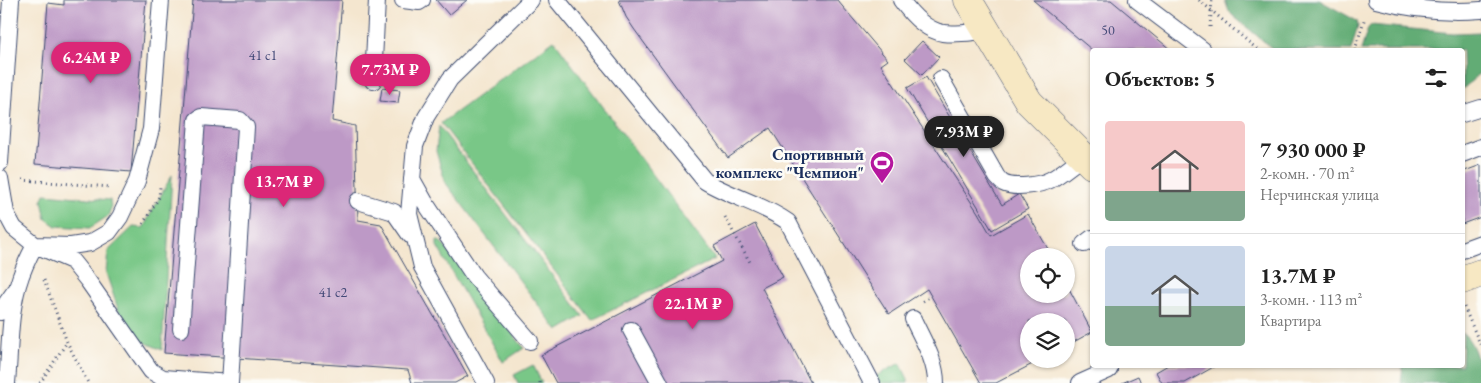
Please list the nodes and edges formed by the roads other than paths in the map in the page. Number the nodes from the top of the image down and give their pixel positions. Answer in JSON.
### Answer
{"nodes":[{"id":1,"x":11,"y":0,"type":"edge"},
{"id":2,"x":161,"y":0,"type":"edge"},
{"id":3,"x":377,"y":0,"type":"edge"},
{"id":4,"x":403,"y":0,"type":"edge"},
{"id":5,"x":422,"y":0,"type":"edge"},
{"id":6,"x":531,"y":0,"type":"edge"},
{"id":7,"x":557,"y":0,"type":"edge"},
{"id":8,"x":901,"y":0,"type":"edge"},
{"id":9,"x":968,"y":0,"type":"edge"},
{"id":10,"x":1137,"y":0,"type":"edge"},
{"id":11,"x":1376,"y":0,"type":"edge"},
{"id":12,"x":1481,"y":10,"type":"edge"},
{"id":13,"x":986,"y":31,"type":"junction"},
{"id":14,"x":1200,"y":48,"type":"edge"},
{"id":15,"x":941,"y":79,"type":"dead end"},
{"id":16,"x":373,"y":81,"type":"dead end"},
{"id":17,"x":1481,"y":108,"type":"edge"},
{"id":18,"x":1465,"y":113,"type":"edge"},
{"id":19,"x":1481,"y":147,"type":"edge"},
{"id":20,"x":1465,"y":153,"type":"edge"},
{"id":21,"x":1088,"y":161,"type":"edge"},
{"id":22,"x":0,"y":163,"type":"edge"},
{"id":23,"x":0,"y":178,"type":"edge"},
{"id":24,"x":412,"y":179,"type":"junction"},
{"id":25,"x":358,"y":201,"type":"dead end"},
{"id":26,"x":416,"y":243,"type":"junction"},
{"id":27,"x":1481,"y":243,"type":"edge"},
{"id":28,"x":35,"y":245,"type":"junction"},
{"id":29,"x":1465,"y":249,"type":"edge"},
{"id":30,"x":1481,"y":273,"type":"edge"},
{"id":31,"x":1465,"y":279,"type":"edge"},
{"id":32,"x":17,"y":287,"type":"junction"},
{"id":33,"x":0,"y":312,"type":"edge"},
{"id":34,"x":913,"y":319,"type":"dead end"},
{"id":35,"x":181,"y":329,"type":"dead end"},
{"id":36,"x":631,"y":330,"type":"dead end"},
{"id":37,"x":530,"y":341,"type":"dead end"},
{"id":38,"x":1109,"y":370,"type":"dead end"},
{"id":39,"x":7,"y":383,"type":"edge"},
{"id":40,"x":486,"y":383,"type":"edge"},
{"id":41,"x":660,"y":383,"type":"edge"},
{"id":42,"x":872,"y":383,"type":"edge"},
{"id":43,"x":936,"y":383,"type":"edge"},
{"id":44,"x":1080,"y":383,"type":"edge"}],
"edges":[{"from":1,"to":22,"type":"lane"},
{"from":2,"to":28,"type":"lane"},
{"from":3,"to":16,"type":"lane"},
{"from":4,"to":5,"type":"lane"},
{"from":6,"to":24,"type":"lane"},
{"from":7,"to":42,"type":"lane"},
{"from":8,"to":13,"type":"lane"},
{"from":9,"to":13,"type":"street"},
{"from":10,"to":14,"type":"lane"},
{"from":11,"to":12,"type":"lane"},
{"from":13,"to":21,"type":"street"},
{"from":15,"to":21,"type":"lane"},
{"from":17,"to":18,"type":"lane"},
{"from":19,"to":20,"type":"lane"},
{"from":23,"to":28,"type":"lane"},
{"from":24,"to":26,"type":"lane"},
{"from":24,"to":37,"type":"lane"},
{"from":25,"to":26,"type":"lane"},
{"from":26,"to":40,"type":"lane"},
{"from":27,"to":29,"type":"lane"},
{"from":28,"to":32,"type":"lane"},
{"from":28,"to":35,"type":"lane"},
{"from":30,"to":31,"type":"street"},
{"from":32,"to":33,"type":"lane"},
{"from":32,"to":39,"type":"lane"},
{"from":34,"to":43,"type":"lane"},
{"from":36,"to":41,"type":"lane"},
{"from":38,"to":44,"type":"lane"}]}
